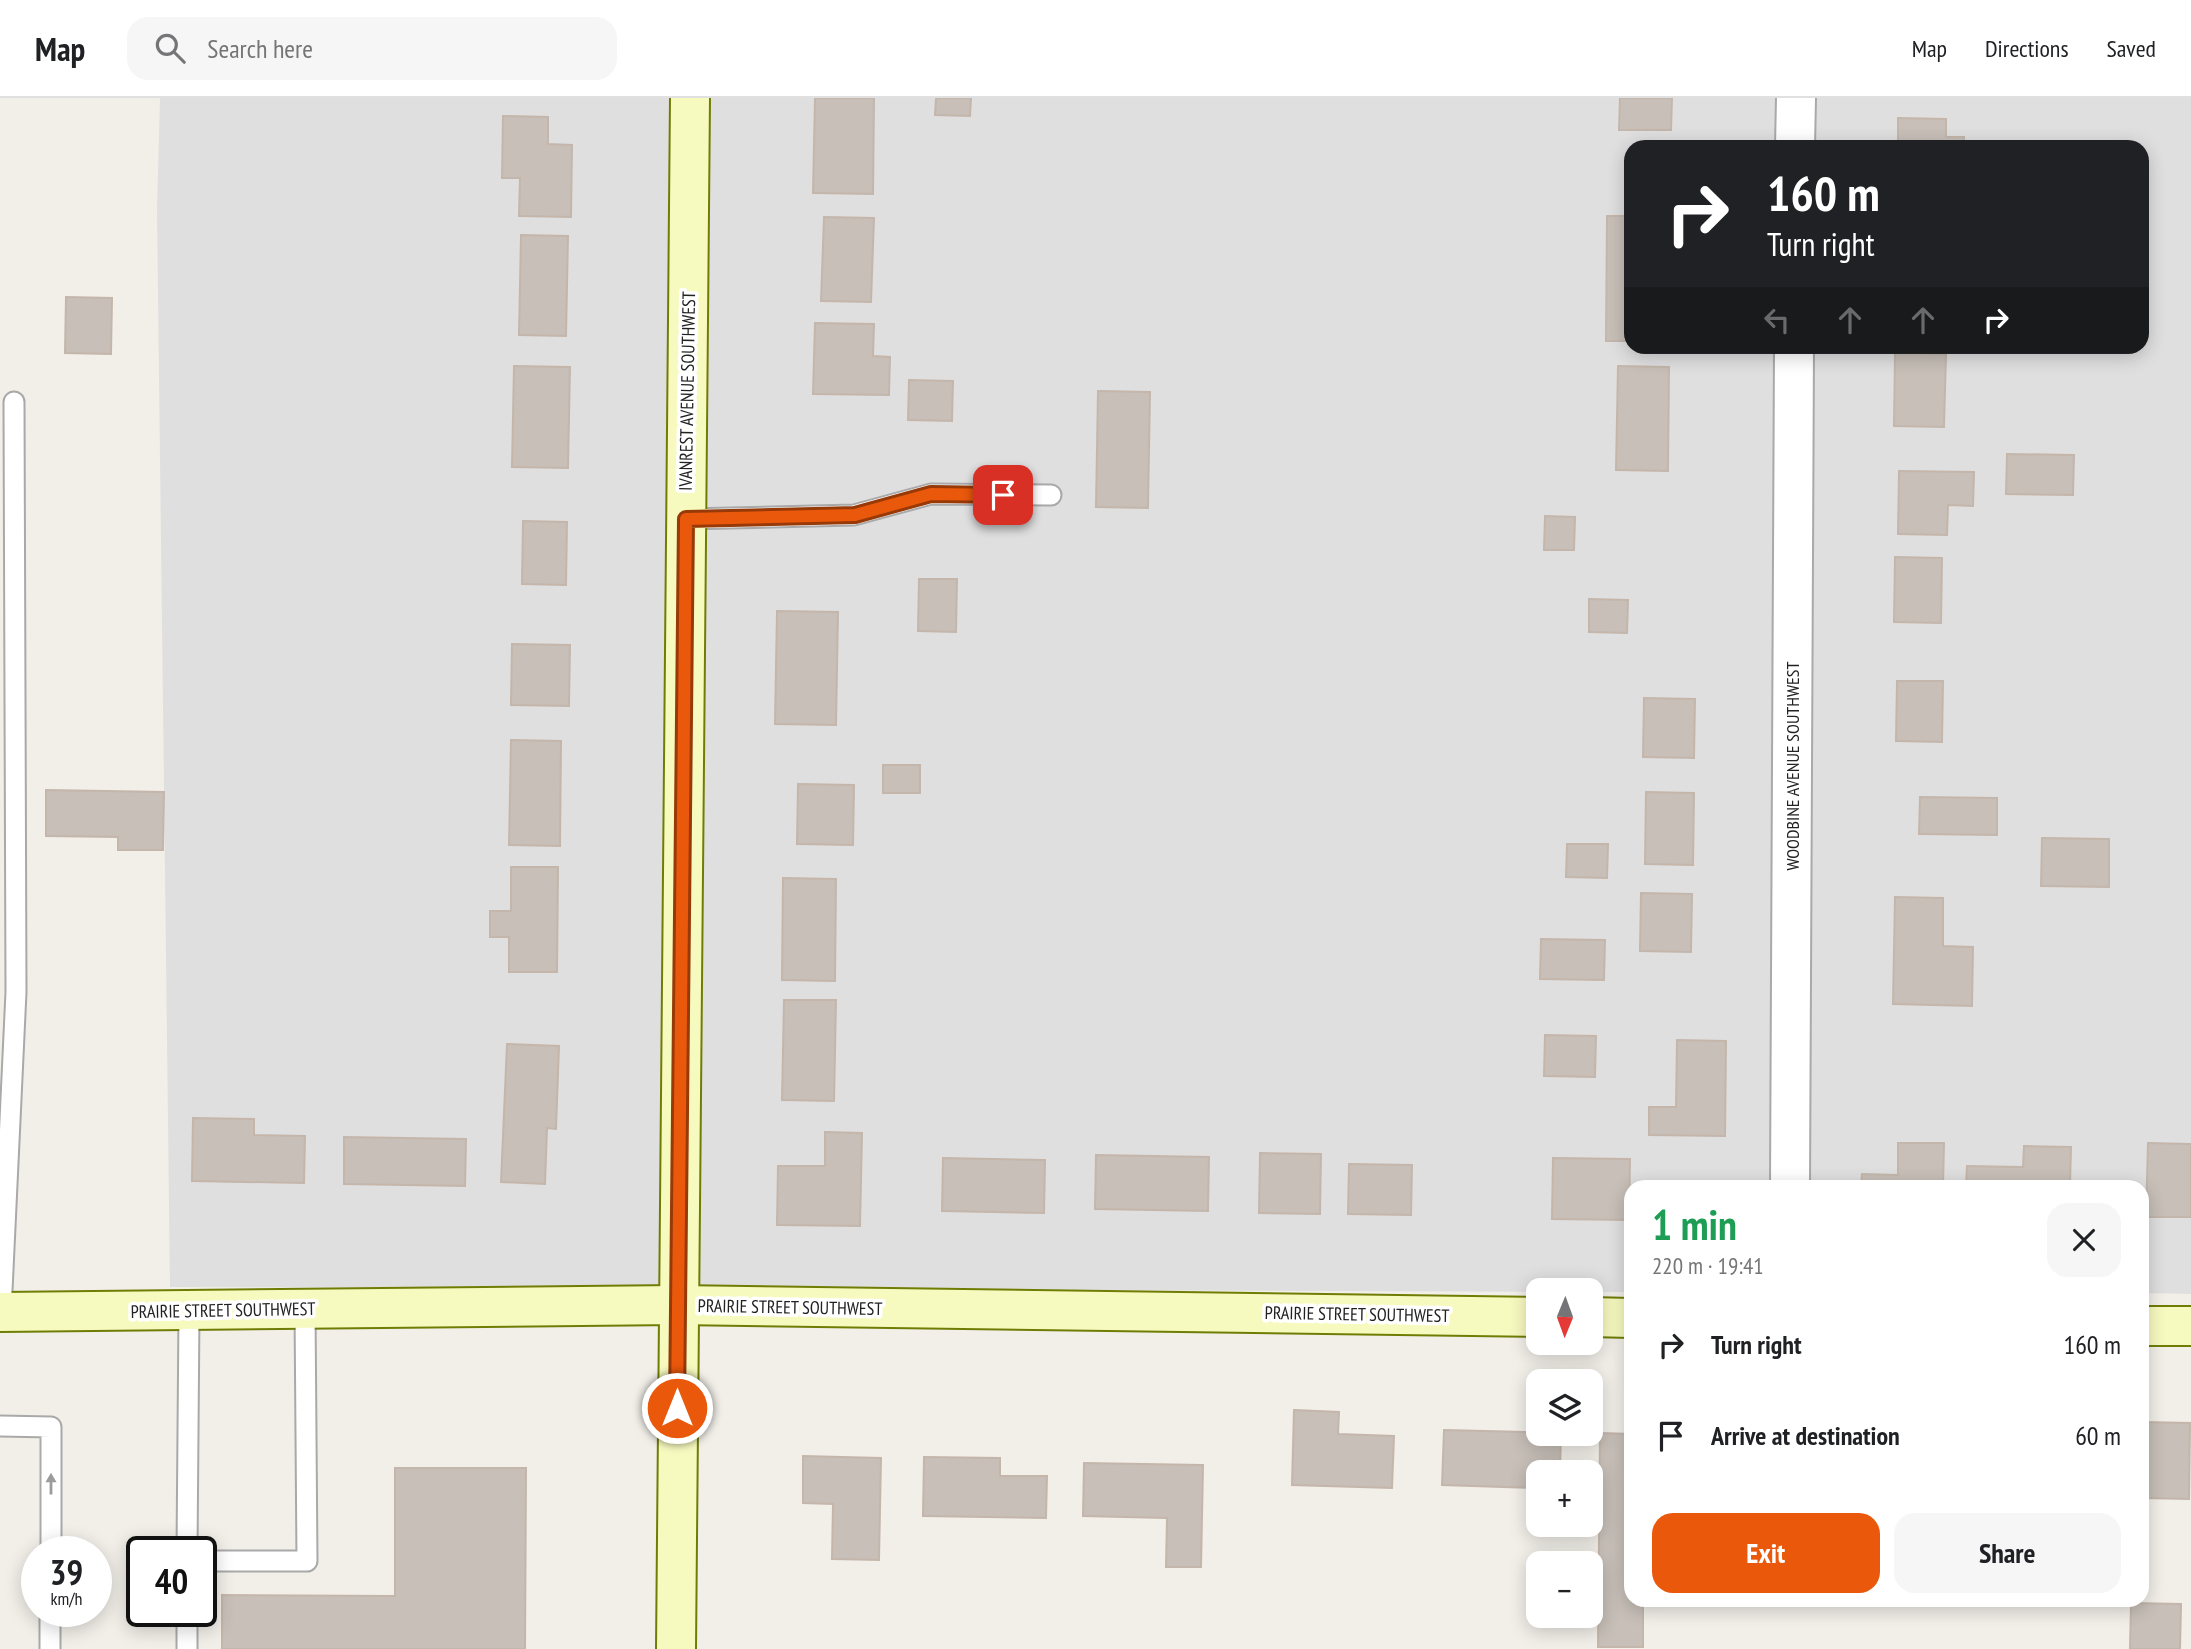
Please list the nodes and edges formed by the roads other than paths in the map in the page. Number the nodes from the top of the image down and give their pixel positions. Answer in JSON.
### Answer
{"nodes":[{"id":1,"x":690,"y":98,"type":"edge"},
{"id":2,"x":1796,"y":98,"type":"edge"},
{"id":3,"x":1796,"y":140,"type":"edge"},
{"id":4,"x":1794,"y":354,"type":"edge"},
{"id":5,"x":14,"y":402,"type":"dead end"},
{"id":6,"x":1051,"y":495,"type":"dead end"},
{"id":7,"x":686,"y":519,"type":"junction"},
{"id":8,"x":1790,"y":1180,"type":"edge"},
{"id":9,"x":677,"y":1306,"type":"junction"},
{"id":10,"x":304,"y":1309,"type":"junction"},
{"id":11,"x":1,"y":1312,"type":"edge"},
{"id":12,"x":189,"y":1312,"type":"junction"},
{"id":13,"x":1526,"y":1317,"type":"edge"},
{"id":14,"x":1603,"y":1317,"type":"edge"},
{"id":15,"x":1624,"y":1318,"type":"edge"},
{"id":16,"x":2149,"y":1326,"type":"edge"},
{"id":17,"x":2191,"y":1326,"type":"edge"},
{"id":18,"x":0,"y":1426,"type":"edge"},
{"id":19,"x":51,"y":1536,"type":"edge"},
{"id":20,"x":187,"y":1536,"type":"edge"},
{"id":21,"x":217,"y":1561,"type":"edge"},
{"id":22,"x":50,"y":1627,"type":"edge"},
{"id":23,"x":187,"y":1627,"type":"edge"},
{"id":24,"x":50,"y":1649,"type":"edge"},
{"id":25,"x":187,"y":1649,"type":"edge"},
{"id":26,"x":676,"y":1649,"type":"edge"}],
"edges":[{"from":1,"to":7,"type":"street","name":"IVANREST AVENUE SOUTHWEST"},
{"from":2,"to":3,"type":"street"},
{"from":4,"to":8,"type":"street","name":"WOODBINE AVENUE SOUTHWEST"},
{"from":5,"to":11,"type":"lane"},
{"from":6,"to":7,"type":"lane"},
{"from":7,"to":9,"type":"street","name":"IVANREST AVENUE SOUTHWEST"},
{"from":9,"to":10,"type":"street","name":"PRAIRIE STREET SOUTHWEST"},
{"from":9,"to":13,"type":"street","name":"PRAIRIE STREET SOUTHWEST"},
{"from":9,"to":26,"type":"street","name":"IVANREST AVENUE SOUTHWEST"},
{"from":10,"to":12,"type":"street","name":"PRAIRIE STREET SOUTHWEST"},
{"from":10,"to":21,"type":"lane"},
{"from":11,"to":12,"type":"street","name":"PRAIRIE STREET SOUTHWEST"},
{"from":12,"to":20,"type":"lane"},
{"from":14,"to":15,"type":"street"},
{"from":16,"to":17,"type":"street"},
{"from":19,"to":18,"type":"lane","one_way":true},
{"from":22,"to":24,"type":"lane"},
{"from":23,"to":25,"type":"lane"}]}
